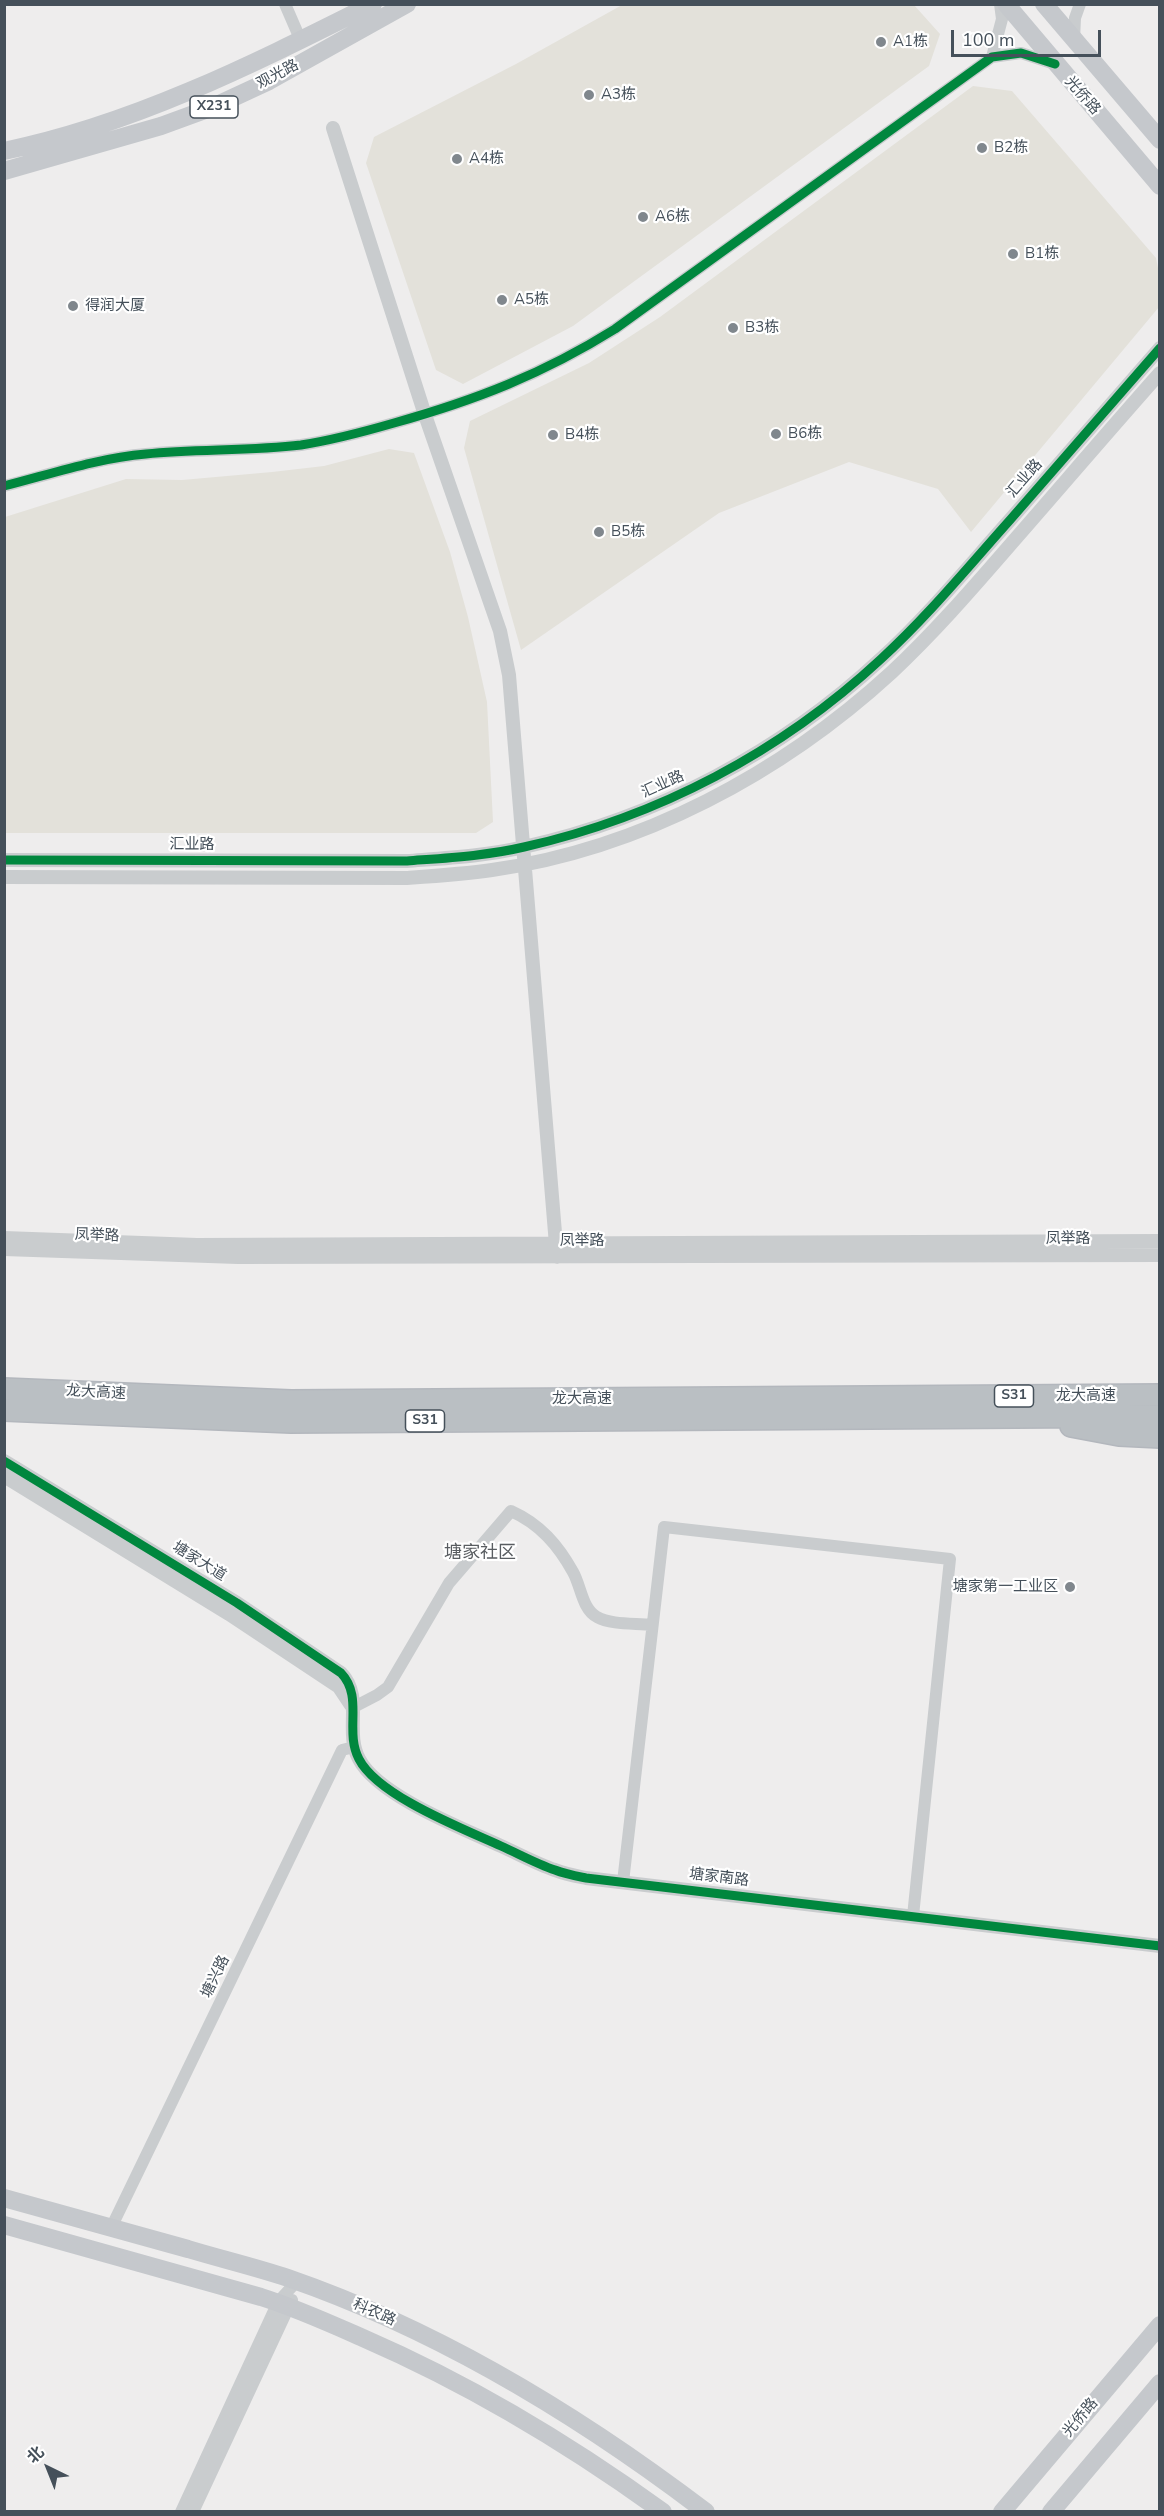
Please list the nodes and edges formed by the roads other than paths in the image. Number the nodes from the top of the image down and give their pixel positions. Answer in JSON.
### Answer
{"nodes":[{"id":1,"x":285,"y":4,"type":"edge"},
{"id":2,"x":373,"y":4,"type":"edge"},
{"id":3,"x":407,"y":4,"type":"edge"},
{"id":4,"x":1000,"y":4,"type":"edge"},
{"id":5,"x":1006,"y":4,"type":"edge"},
{"id":6,"x":1044,"y":4,"type":"edge"},
{"id":7,"x":1080,"y":4,"type":"edge"},
{"id":8,"x":1074,"y":40,"type":"junction"},
{"id":9,"x":301,"y":41,"type":"junction"},
{"id":10,"x":992,"y":57,"type":"junction"},
{"id":11,"x":1055,"y":64,"type":"junction"},
{"id":12,"x":333,"y":128,"type":"dead end"},
{"id":13,"x":1160,"y":140,"type":"edge"},
{"id":14,"x":4,"y":151,"type":"edge"},
{"id":15,"x":4,"y":171,"type":"edge"},
{"id":16,"x":1160,"y":186,"type":"edge"},
{"id":17,"x":1160,"y":348,"type":"edge"},
{"id":18,"x":1160,"y":373,"type":"edge"},
{"id":19,"x":425,"y":415,"type":"junction"},
{"id":20,"x":4,"y":486,"type":"edge"},
{"id":21,"x":523,"y":847,"type":"junction"},
{"id":22,"x":4,"y":860,"type":"edge"},
{"id":23,"x":524,"y":864,"type":"junction"},
{"id":24,"x":4,"y":877,"type":"edge"},
{"id":25,"x":4,"y":1238,"type":"edge"},
{"id":26,"x":1160,"y":1241,"type":"edge"},
{"id":27,"x":4,"y":1249,"type":"edge"},
{"id":28,"x":557,"y":1251,"type":"junction"},
{"id":29,"x":1160,"y":1255,"type":"edge"},
{"id":30,"x":4,"y":1389,"type":"edge"},
{"id":31,"x":1160,"y":1390,"type":"edge"},
{"id":32,"x":1160,"y":1395,"type":"edge"},
{"id":33,"x":1075,"y":1396,"type":"junction"},
{"id":34,"x":4,"y":1410,"type":"edge"},
{"id":35,"x":1160,"y":1416,"type":"edge"},
{"id":36,"x":1021,"y":1417,"type":"junction"},
{"id":37,"x":1160,"y":1437,"type":"edge"},
{"id":38,"x":4,"y":1461,"type":"edge"},
{"id":39,"x":4,"y":1476,"type":"edge"},
{"id":40,"x":652,"y":1625,"type":"junction"},
{"id":41,"x":352,"y":1708,"type":"junction"},
{"id":42,"x":354,"y":1747,"type":"junction"},
{"id":43,"x":623,"y":1882,"type":"junction"},
{"id":44,"x":913,"y":1916,"type":"junction"},
{"id":45,"x":1160,"y":1946,"type":"edge"},
{"id":46,"x":4,"y":2198,"type":"edge"},
{"id":47,"x":4,"y":2225,"type":"edge"},
{"id":48,"x":111,"y":2228,"type":"junction"},
{"id":49,"x":297,"y":2282,"type":"junction"},
{"id":50,"x":284,"y":2304,"type":"junction"},
{"id":51,"x":1160,"y":2325,"type":"edge"},
{"id":52,"x":1160,"y":2383,"type":"edge"},
{"id":53,"x":1006,"y":2507,"type":"edge"},
{"id":54,"x":181,"y":2511,"type":"edge"},
{"id":55,"x":193,"y":2511,"type":"edge"},
{"id":56,"x":663,"y":2511,"type":"edge"},
{"id":57,"x":706,"y":2511,"type":"edge"},
{"id":58,"x":1051,"y":2511,"type":"edge"}],
"edges":[{"from":1,"to":9,"type":"street"},
{"from":2,"to":9,"type":"main road","name":"观光路","number":"X231"},
{"from":3,"to":15,"type":"main road","name":"观光路","number":"X231"},
{"from":4,"to":10,"type":"street"},
{"from":5,"to":11,"type":"main road","name":"光侨路"},
{"from":6,"to":8,"type":"main road","name":"光侨路"},
{"from":7,"to":8,"type":"street"},
{"from":8,"to":13,"type":"main road","name":"光侨路"},
{"from":9,"to":14,"type":"main road","name":"观光路","number":"X231"},
{"from":10,"to":11,"type":"street"},
{"from":10,"to":19,"type":"street"},
{"from":11,"to":16,"type":"main road","name":"光侨路"},
{"from":12,"to":19,"type":"street"},
{"from":17,"to":21,"type":"street","name":"汇业路"},
{"from":18,"to":23,"type":"street"},
{"from":19,"to":20,"type":"street"},
{"from":19,"to":21,"type":"street"},
{"from":21,"to":22,"type":"street","name":"汇业路"},
{"from":21,"to":23,"type":"street"},
{"from":23,"to":24,"type":"street"},
{"from":23,"to":28,"type":"street"},
{"from":25,"to":28,"type":"street","name":"凤举路"},
{"from":26,"to":28,"type":"street","name":"凤举路"},
{"from":27,"to":28,"type":"street","name":"凤举路"},
{"from":28,"to":29,"type":"street","name":"凤举路"},
{"from":30,"to":33,"type":"highway","name":"龙大高速","number":"S31"},
{"from":31,"to":33,"type":"highway"},
{"from":32,"to":33,"type":"highway","name":"龙大高速","number":"S31"},
{"from":34,"to":36,"type":"highway","name":"龙大高速","number":"S31"},
{"from":35,"to":36,"type":"highway","name":"龙大高速","number":"S31"},
{"from":36,"to":37,"type":"highway"},
{"from":38,"to":41,"type":"street","name":"塘家大道"},
{"from":39,"to":41,"type":"street","name":"塘家大道"},
{"from":40,"to":41,"type":"street"},
{"from":40,"to":43,"type":"street"},
{"from":40,"to":44,"type":"street"},
{"from":41,"to":42,"type":"street","name":"塘家南路"},
{"from":42,"to":43,"type":"street","name":"塘家南路"},
{"from":42,"to":48,"type":"street","name":"塘兴路"},
{"from":43,"to":44,"type":"street","name":"塘家南路"},
{"from":44,"to":45,"type":"street","name":"塘家南路"},
{"from":46,"to":48,"type":"main road","name":"科农路"},
{"from":47,"to":50,"type":"main road","name":"科农路"},
{"from":48,"to":49,"type":"main road","name":"科农路"},
{"from":49,"to":50,"type":"street"},
{"from":49,"to":57,"type":"main road","name":"科农路"},
{"from":50,"to":54,"type":"street"},
{"from":50,"to":55,"type":"street"},
{"from":50,"to":56,"type":"main road","name":"科农路"},
{"from":51,"to":53,"type":"main road","name":"光侨路"},
{"from":52,"to":58,"type":"main road"}]}
